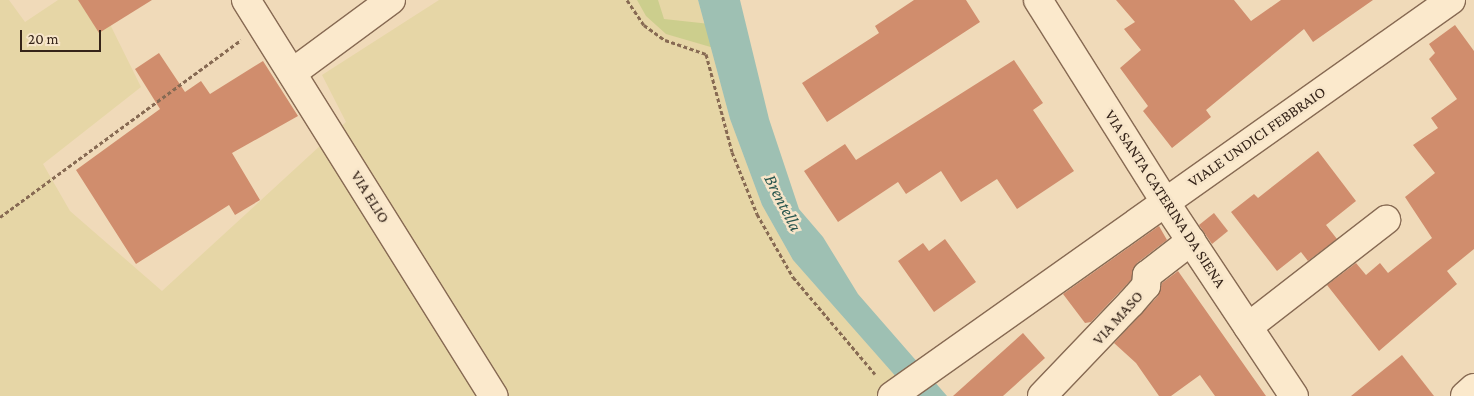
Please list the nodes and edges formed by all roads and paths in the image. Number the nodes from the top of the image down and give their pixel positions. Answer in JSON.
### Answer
{"nodes":[{"id":1,"x":246,"y":0,"type":"edge"},
{"id":2,"x":391,"y":0,"type":"edge"},
{"id":3,"x":627,"y":0,"type":"edge"},
{"id":4,"x":1038,"y":0,"type":"edge"},
{"id":5,"x":1451,"y":0,"type":"edge"},
{"id":6,"x":262,"y":26,"type":"junction"},
{"id":7,"x":292,"y":73,"type":"junction"},
{"id":8,"x":1165,"y":202,"type":"junction"},
{"id":9,"x":0,"y":217,"type":"edge"},
{"id":10,"x":1386,"y":220,"type":"dead end"},
{"id":11,"x":1190,"y":241,"type":"junction"},
{"id":12,"x":1248,"y":327,"type":"junction"},
{"id":13,"x":1474,"y":388,"type":"edge"},
{"id":14,"x":895,"y":394,"type":"edge"},
{"id":15,"x":493,"y":396,"type":"edge"},
{"id":16,"x":1042,"y":396,"type":"edge"},
{"id":17,"x":1294,"y":396,"type":"edge"},
{"id":18,"x":1465,"y":396,"type":"edge"}],
"edges":[{"from":1,"to":6,"type":"street","name":"VIA ELIO"},
{"from":2,"to":7,"type":"street"},
{"from":3,"to":14,"type":"path"},
{"from":4,"to":8,"type":"street","name":"VIA SANTA CATERINA DA SIENA"},
{"from":5,"to":8,"type":"street","name":"VIALE UNDICI FEBBRAIO"},
{"from":6,"to":7,"type":"street","name":"VIA ELIO"},
{"from":6,"to":9,"type":"path"},
{"from":7,"to":15,"type":"street","name":"VIA ELIO"},
{"from":8,"to":11,"type":"street","name":"VIA SANTA CATERINA DA SIENA"},
{"from":8,"to":14,"type":"street","name":"VIALE UNDICI FEBBRAIO"},
{"from":10,"to":12,"type":"street"},
{"from":11,"to":12,"type":"street","name":"VIA SANTA CATERINA DA SIENA"},
{"from":11,"to":16,"type":"street","name":"VIA MASO"},
{"from":12,"to":17,"type":"street","name":"VIA SANTA CATERINA DA SIENA"},
{"from":13,"to":18,"type":"street"}]}
